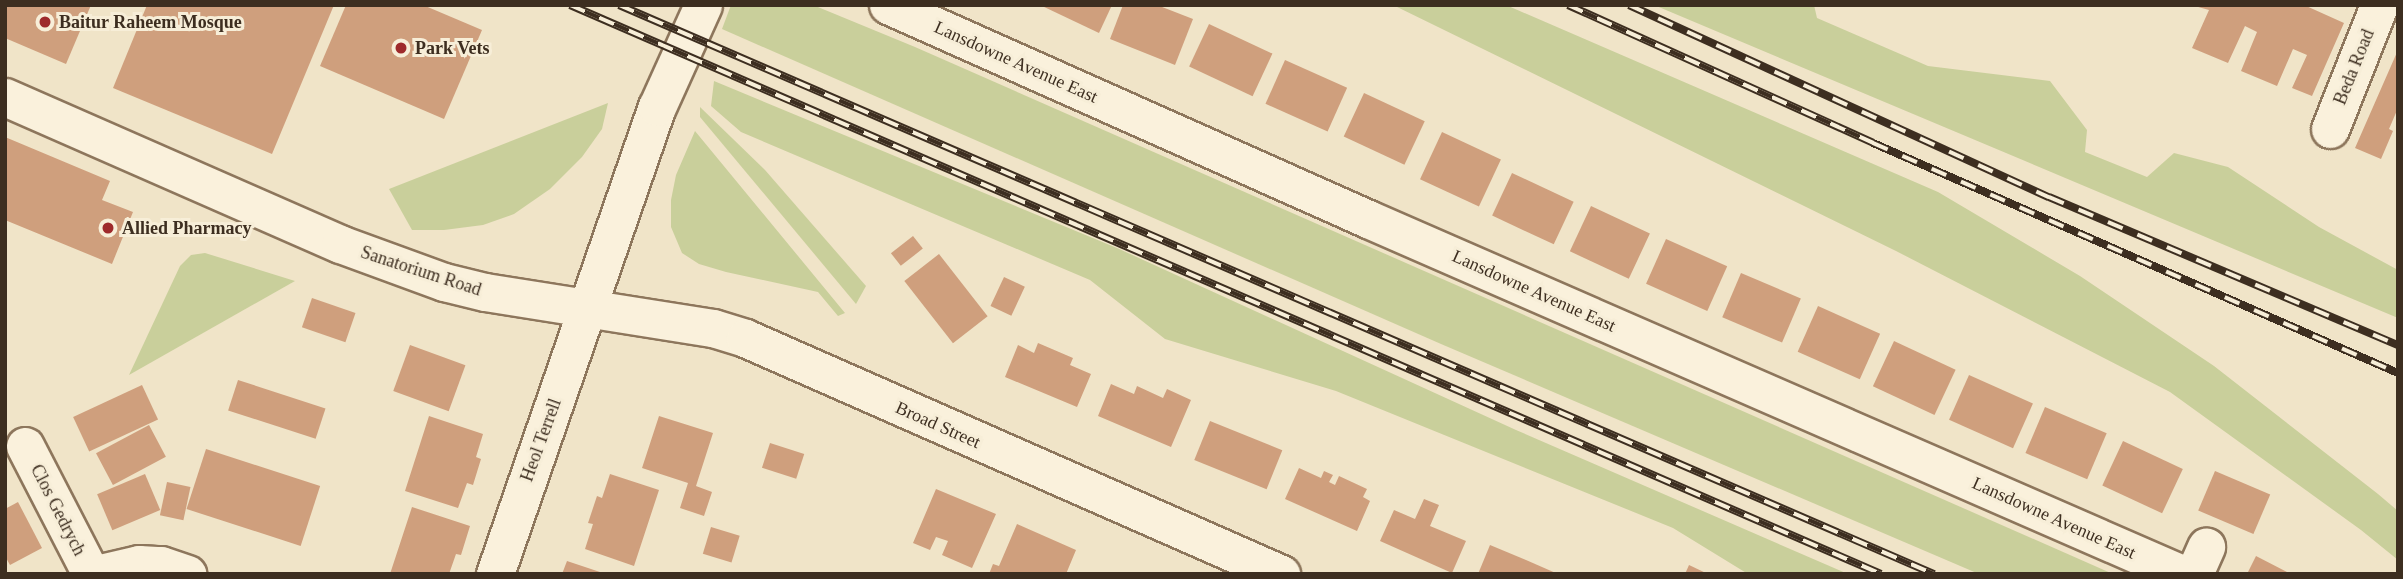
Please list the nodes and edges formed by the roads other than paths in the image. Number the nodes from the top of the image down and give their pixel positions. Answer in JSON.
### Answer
{"nodes":[{"id":1,"x":703,"y":5,"type":"edge"},
{"id":2,"x":888,"y":5,"type":"edge"},
{"id":3,"x":2379,"y":5,"type":"edge"},
{"id":4,"x":5,"y":97,"type":"edge"},
{"id":5,"x":2330,"y":129,"type":"dead end"},
{"id":6,"x":586,"y":306,"type":"junction"},
{"id":7,"x":25,"y":446,"type":"dead end"},
{"id":8,"x":93,"y":574,"type":"edge"},
{"id":9,"x":187,"y":574,"type":"edge"},
{"id":10,"x":495,"y":574,"type":"edge"},
{"id":11,"x":1281,"y":574,"type":"edge"},
{"id":12,"x":2182,"y":574,"type":"edge"}],
"edges":[{"from":1,"to":6,"type":"street"},
{"from":2,"to":12,"type":"street","name":"Lansdowne Avenue East"},
{"from":3,"to":5,"type":"street","name":"Beda Road"},
{"from":4,"to":6,"type":"street","name":"Sanatorium Road"},
{"from":6,"to":10,"type":"street","name":"Heol Terrell"},
{"from":6,"to":11,"type":"street","name":"Broad Street"},
{"from":7,"to":8,"type":"street","name":"Clos Gedrych"},
{"from":8,"to":9,"type":"street"}]}
